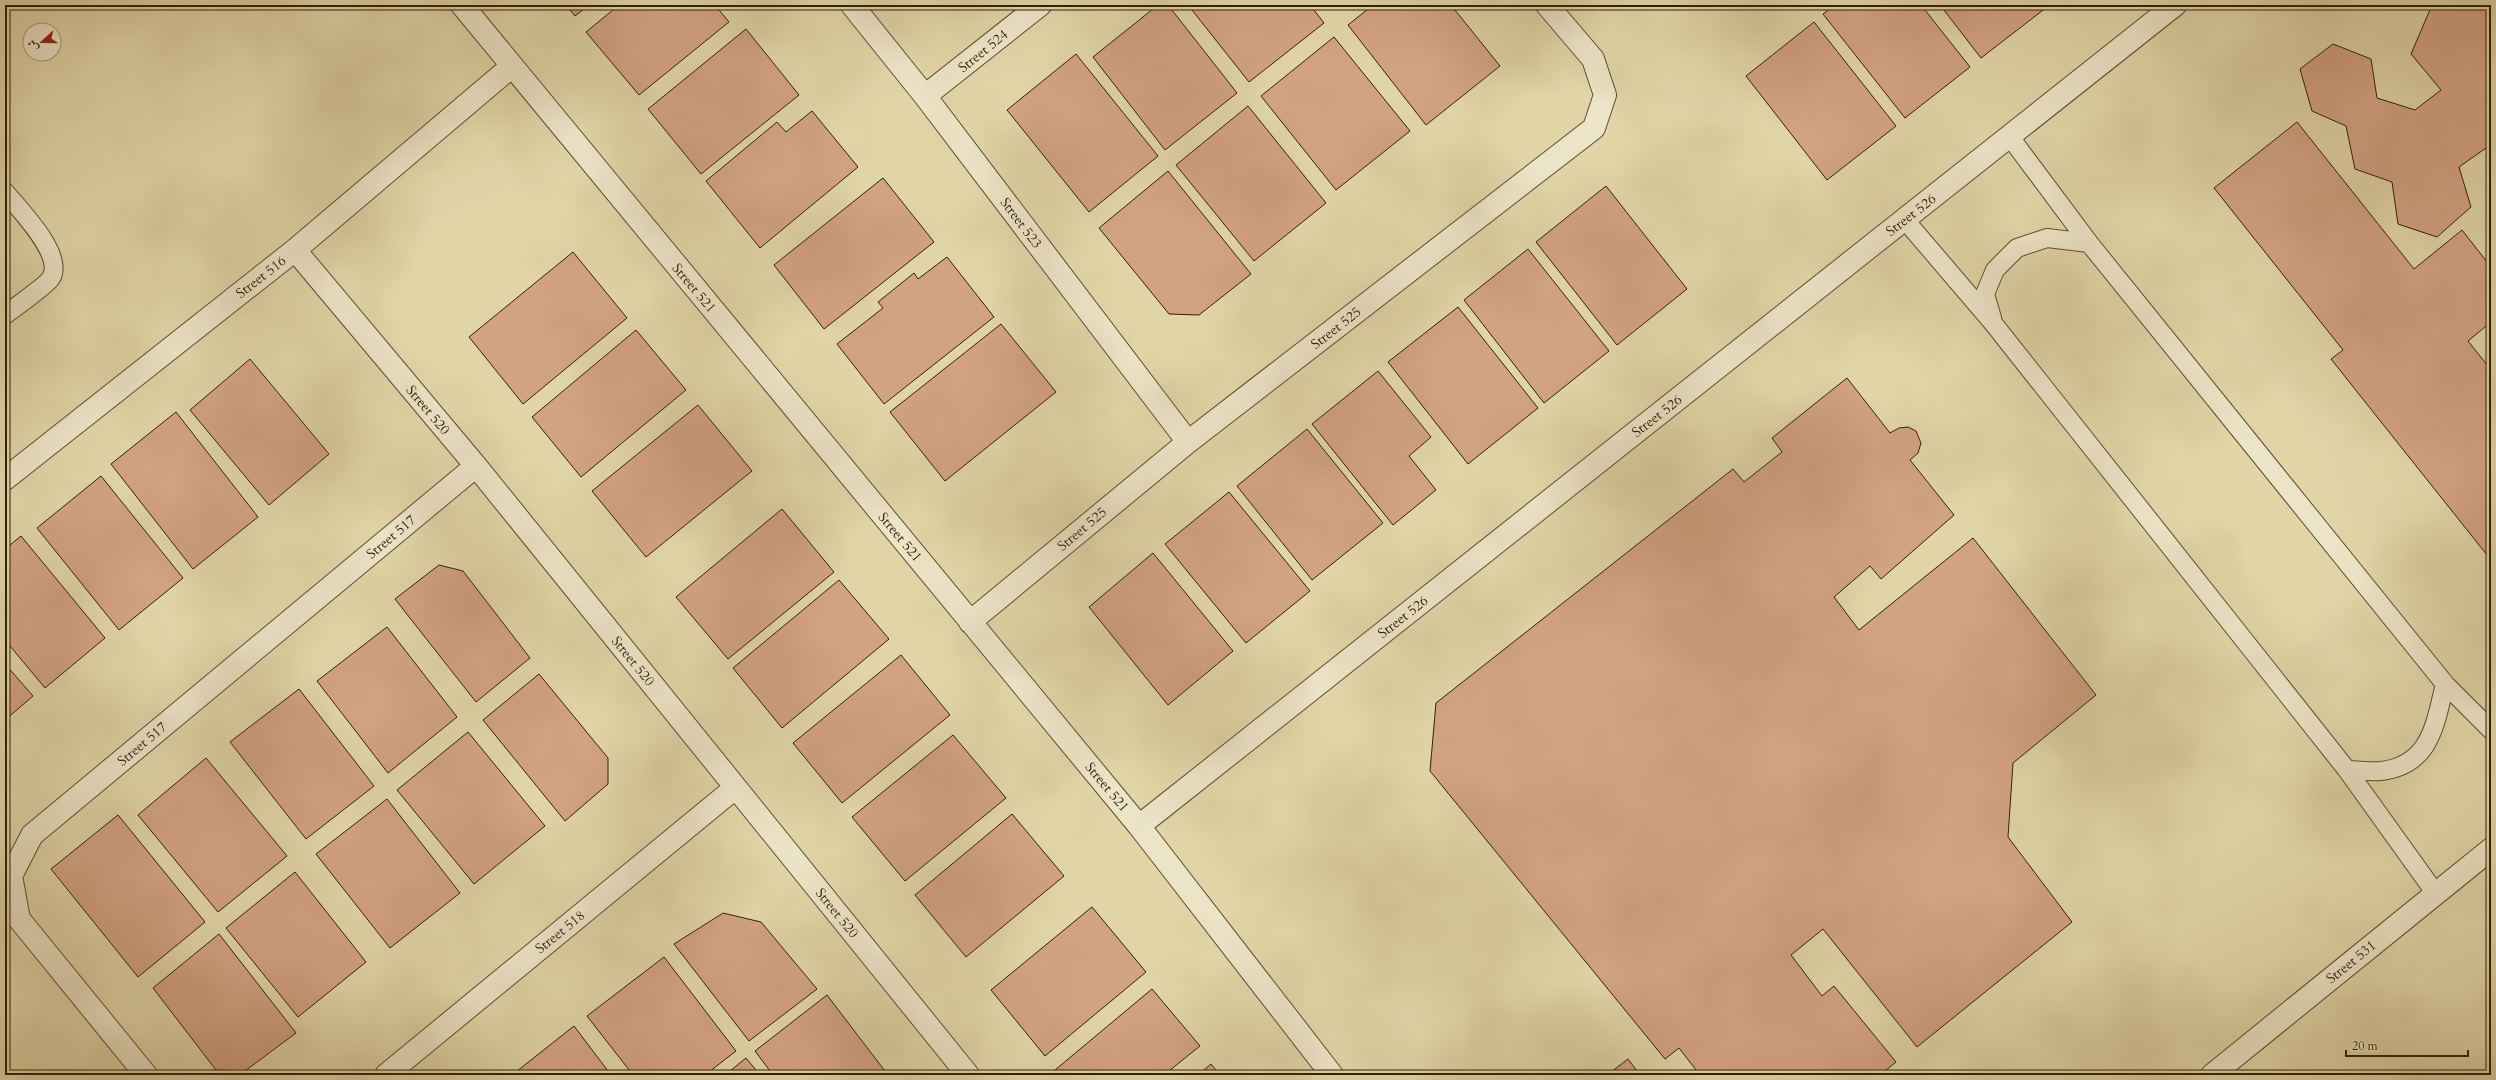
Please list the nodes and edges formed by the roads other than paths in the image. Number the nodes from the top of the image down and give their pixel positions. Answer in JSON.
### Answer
{"nodes":[{"id":1,"x":462,"y":5,"type":"edge"},
{"id":2,"x":852,"y":5,"type":"edge"},
{"id":3,"x":1040,"y":5,"type":"edge"},
{"id":4,"x":1547,"y":5,"type":"edge"},
{"id":5,"x":2175,"y":5,"type":"edge"},
{"id":6,"x":511,"y":67,"type":"junction"},
{"id":7,"x":925,"y":96,"type":"junction"},
{"id":8,"x":2010,"y":137,"type":"junction"},
{"id":9,"x":5,"y":192,"type":"edge"},
{"id":10,"x":1905,"y":220,"type":"junction"},
{"id":11,"x":2089,"y":243,"type":"junction"},
{"id":12,"x":294,"y":250,"type":"junction"},
{"id":13,"x":5,"y":315,"type":"edge"},
{"id":14,"x":1993,"y":323,"type":"junction"},
{"id":15,"x":1188,"y":442,"type":"junction"},
{"id":16,"x":476,"y":466,"type":"junction"},
{"id":17,"x":5,"y":479,"type":"edge"},
{"id":18,"x":970,"y":622,"type":"junction"},
{"id":19,"x":2445,"y":684,"type":"junction"},
{"id":20,"x":2491,"y":730,"type":"edge"},
{"id":21,"x":2347,"y":770,"type":"junction"},
{"id":22,"x":735,"y":788,"type":"junction"},
{"id":23,"x":1139,"y":826,"type":"junction"},
{"id":24,"x":2491,"y":849,"type":"edge"},
{"id":25,"x":2436,"y":894,"type":"junction"},
{"id":26,"x":146,"y":1075,"type":"edge"},
{"id":27,"x":386,"y":1075,"type":"edge"},
{"id":28,"x":968,"y":1075,"type":"edge"},
{"id":29,"x":1332,"y":1075,"type":"edge"},
{"id":30,"x":2212,"y":1075,"type":"edge"}],
"edges":[{"from":1,"to":6,"type":"street","name":"Street 521"},
{"from":2,"to":7,"type":"street","name":"Street 523"},
{"from":3,"to":7,"type":"street","name":"Street 524"},
{"from":4,"to":15,"type":"street","name":"Street 525"},
{"from":5,"to":8,"type":"street","name":"Street 526"},
{"from":6,"to":12,"type":"street","name":"Street 516"},
{"from":6,"to":18,"type":"street","name":"Street 521"},
{"from":7,"to":15,"type":"street","name":"Street 523"},
{"from":8,"to":10,"type":"street","name":"Street 526"},
{"from":8,"to":11,"type":"lane"},
{"from":9,"to":13,"type":"lane"},
{"from":10,"to":14,"type":"lane"},
{"from":10,"to":23,"type":"street","name":"Street 526"},
{"from":11,"to":14,"type":"lane"},
{"from":11,"to":19,"type":"lane"},
{"from":12,"to":16,"type":"street","name":"Street 520"},
{"from":12,"to":17,"type":"street","name":"Street 516"},
{"from":14,"to":21,"type":"lane"},
{"from":15,"to":18,"type":"street","name":"Street 525"},
{"from":16,"to":22,"type":"street","name":"Street 520"},
{"from":16,"to":26,"type":"street","name":"Street 517"},
{"from":18,"to":23,"type":"street","name":"Street 521"},
{"from":19,"to":20,"type":"lane"},
{"from":19,"to":21,"type":"lane"},
{"from":21,"to":25,"type":"lane"},
{"from":22,"to":27,"type":"street","name":"Street 518"},
{"from":22,"to":28,"type":"street","name":"Street 520"},
{"from":23,"to":29,"type":"street","name":"Street 521"},
{"from":24,"to":25,"type":"street","name":"Street 531"},
{"from":25,"to":30,"type":"street","name":"Street 531"}]}
